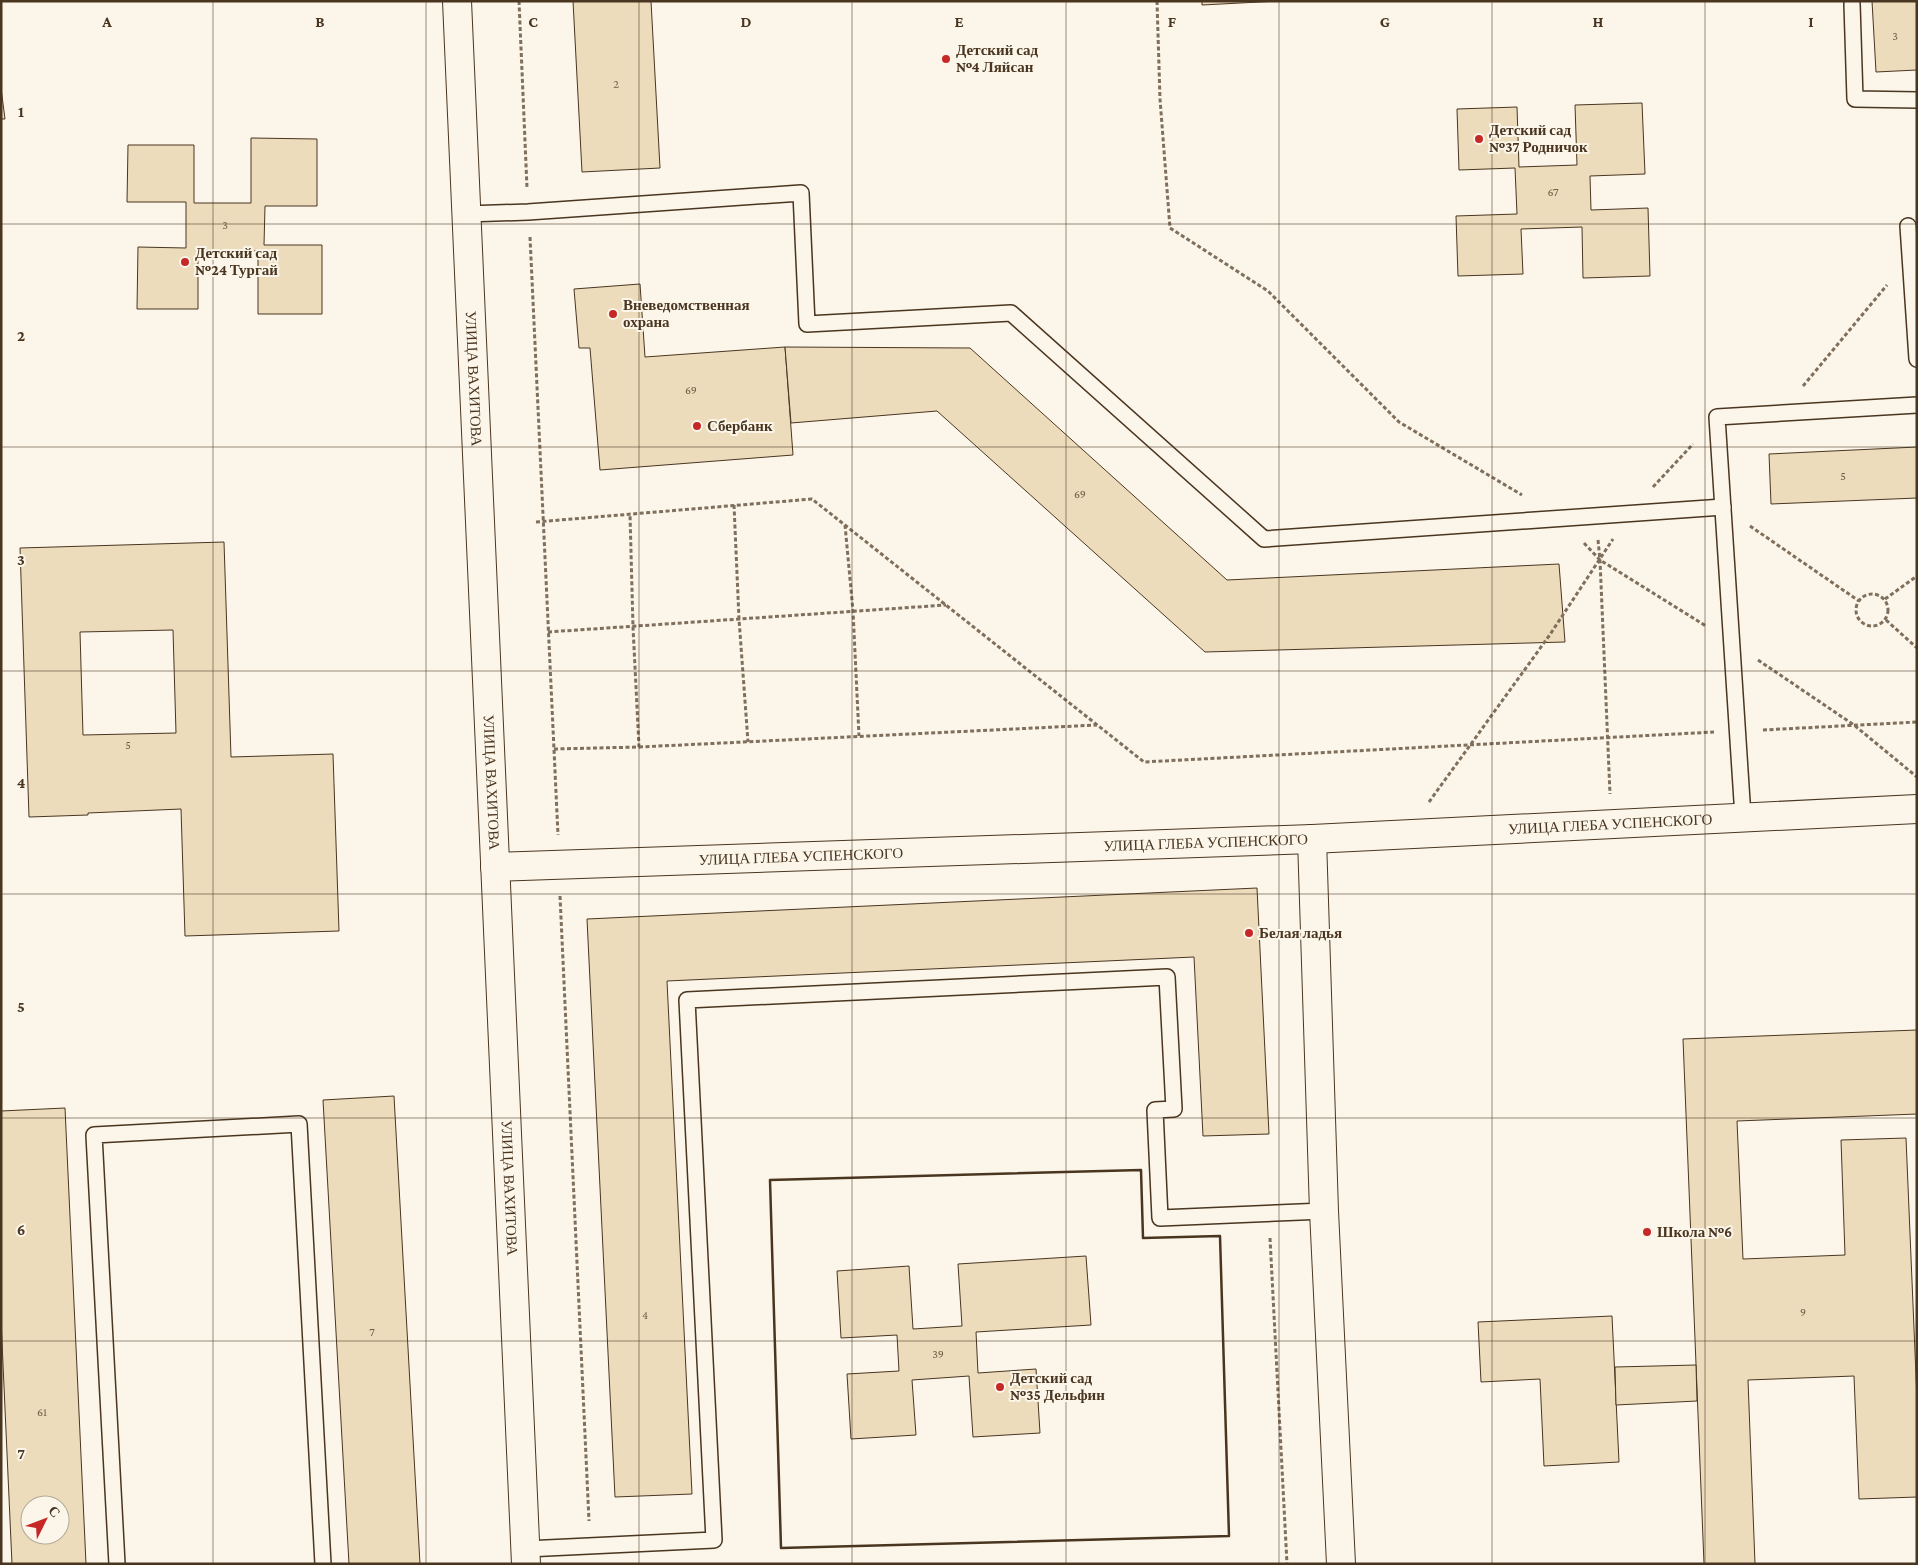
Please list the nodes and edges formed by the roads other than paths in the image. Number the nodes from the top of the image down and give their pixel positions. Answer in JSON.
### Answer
{"nodes":[{"id":1,"x":457,"y":1,"type":"edge"},
{"id":2,"x":1852,"y":4,"type":"dead end"},
{"id":3,"x":1917,"y":100,"type":"edge"},
{"id":4,"x":466,"y":214,"type":"junction"},
{"id":5,"x":1908,"y":226,"type":"dead end"},
{"id":6,"x":1917,"y":359,"type":"edge"},
{"id":7,"x":1917,"y":405,"type":"edge"},
{"id":8,"x":1723,"y":507,"type":"junction"},
{"id":9,"x":1917,"y":809,"type":"edge"},
{"id":10,"x":1744,"y":817,"type":"junction"},
{"id":11,"x":1312,"y":839,"type":"junction"},
{"id":12,"x":495,"y":867,"type":"junction"},
{"id":13,"x":1324,"y":1211,"type":"junction"},
{"id":14,"x":526,"y":1556,"type":"edge"},
{"id":15,"x":117,"y":1564,"type":"edge"},
{"id":16,"x":323,"y":1564,"type":"edge"},
{"id":17,"x":1341,"y":1564,"type":"edge"}],
"edges":[{"from":1,"to":4,"type":"street","name":"УЛИЦА ВАХИТОВА"},
{"from":2,"to":3,"type":"lane"},
{"from":4,"to":8,"type":"lane"},
{"from":4,"to":12,"type":"street","name":"УЛИЦА ВАХИТОВА"},
{"from":5,"to":6,"type":"lane"},
{"from":7,"to":8,"type":"lane"},
{"from":8,"to":10,"type":"lane"},
{"from":9,"to":10,"type":"street","name":"УЛИЦА ГЛЕБА УСПЕНСКОГО"},
{"from":10,"to":11,"type":"street","name":"УЛИЦА ГЛЕБА УСПЕНСКОГО"},
{"from":11,"to":12,"type":"street","name":"УЛИЦА ГЛЕБА УСПЕНСКОГО"},
{"from":11,"to":13,"type":"street"},
{"from":12,"to":14,"type":"street","name":"УЛИЦА ВАХИТОВА"},
{"from":13,"to":14,"type":"lane"},
{"from":13,"to":17,"type":"street"},
{"from":15,"to":16,"type":"lane"}]}
